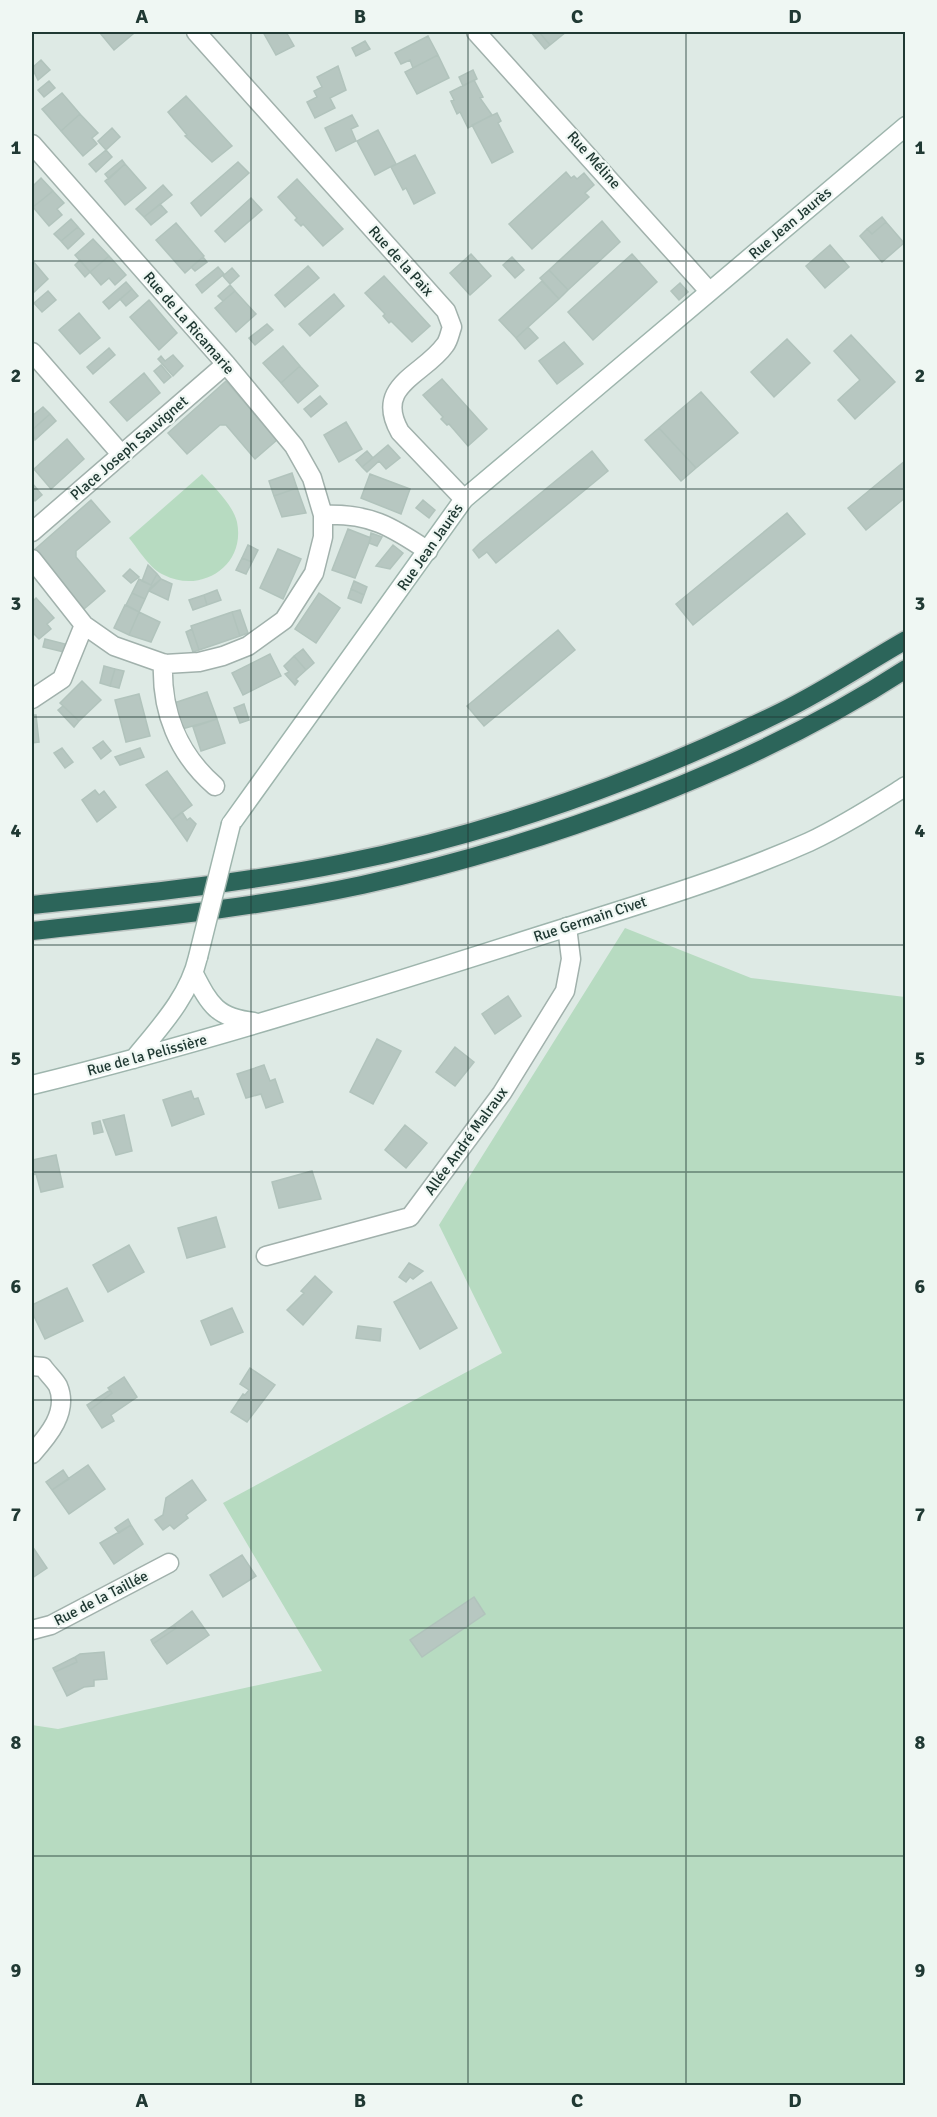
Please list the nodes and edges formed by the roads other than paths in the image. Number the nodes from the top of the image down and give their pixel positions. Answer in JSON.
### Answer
{"nodes":[{"id":1,"x":196,"y":32,"type":"edge"},
{"id":2,"x":476,"y":32,"type":"edge"},
{"id":3,"x":906,"y":126,"type":"edge"},
{"id":4,"x":32,"y":144,"type":"edge"},
{"id":5,"x":709,"y":291,"type":"junction"},
{"id":6,"x":32,"y":352,"type":"edge"},
{"id":7,"x":226,"y":364,"type":"junction"},
{"id":8,"x":121,"y":454,"type":"junction"},
{"id":9,"x":464,"y":499,"type":"junction"},
{"id":10,"x":323,"y":515,"type":"junction"},
{"id":11,"x":32,"y":532,"type":"edge"},
{"id":12,"x":428,"y":551,"type":"junction"},
{"id":13,"x":32,"y":559,"type":"edge"},
{"id":14,"x":84,"y":626,"type":"junction"},
{"id":15,"x":906,"y":640,"type":"edge"},
{"id":16,"x":163,"y":663,"type":"junction"},
{"id":17,"x":906,"y":669,"type":"edge"},
{"id":18,"x":32,"y":699,"type":"edge"},
{"id":19,"x":215,"y":786,"type":"dead end"},
{"id":20,"x":906,"y":786,"type":"edge"},
{"id":21,"x":32,"y":905,"type":"edge"},
{"id":22,"x":567,"y":927,"type":"junction"},
{"id":23,"x":32,"y":931,"type":"edge"},
{"id":24,"x":196,"y":965,"type":"junction"},
{"id":25,"x":262,"y":1022,"type":"junction"},
{"id":26,"x":134,"y":1059,"type":"junction"},
{"id":27,"x":32,"y":1085,"type":"edge"},
{"id":28,"x":266,"y":1256,"type":"dead end"},
{"id":29,"x":32,"y":1366,"type":"edge"},
{"id":30,"x":32,"y":1454,"type":"edge"},
{"id":31,"x":169,"y":1563,"type":"dead end"},
{"id":32,"x":32,"y":1630,"type":"edge"}],
"edges":[{"from":1,"to":9,"type":"street","name":"Rue de la Paix"},
{"from":2,"to":5,"type":"street","name":"Rue Méline"},
{"from":3,"to":5,"type":"street","name":"Rue Jean Jaurès"},
{"from":4,"to":7,"type":"street","name":"Rue de La Ricamarie"},
{"from":5,"to":9,"type":"street","name":"Rue Jean Jaurès"},
{"from":6,"to":8,"type":"street"},
{"from":7,"to":8,"type":"street","name":"Place Joseph Sauvignet"},
{"from":7,"to":10,"type":"street","name":"Rue de La Ricamarie"},
{"from":8,"to":11,"type":"street","name":"Place Joseph Sauvignet"},
{"from":9,"to":12,"type":"street","name":"Rue Jean Jaurès"},
{"from":10,"to":12,"type":"street"},
{"from":10,"to":16,"type":"street","name":"Rue de La Ricamarie"},
{"from":12,"to":24,"type":"street","name":"Rue Jean Jaurès","bridge":true},
{"from":13,"to":14,"type":"street"},
{"from":14,"to":16,"type":"street"},
{"from":14,"to":18,"type":"street"},
{"from":15,"to":21,"type":"highway"},
{"from":16,"to":19,"type":"street"},
{"from":17,"to":23,"type":"highway"},
{"from":20,"to":22,"type":"street","name":"Rue Germain Civet"},
{"from":22,"to":25,"type":"street","name":"Rue Germain Civet"},
{"from":22,"to":28,"type":"street","name":"Allée André Malraux"},
{"from":24,"to":25,"type":"street"},
{"from":24,"to":26,"type":"street","name":"Rue Jean Jaurès"},
{"from":25,"to":26,"type":"street","name":"Rue de la Pelissière"},
{"from":26,"to":27,"type":"street","name":"Rue de la Pelissière"},
{"from":29,"to":30,"type":"street"},
{"from":31,"to":32,"type":"street","name":"Rue de la Taillée"}]}
